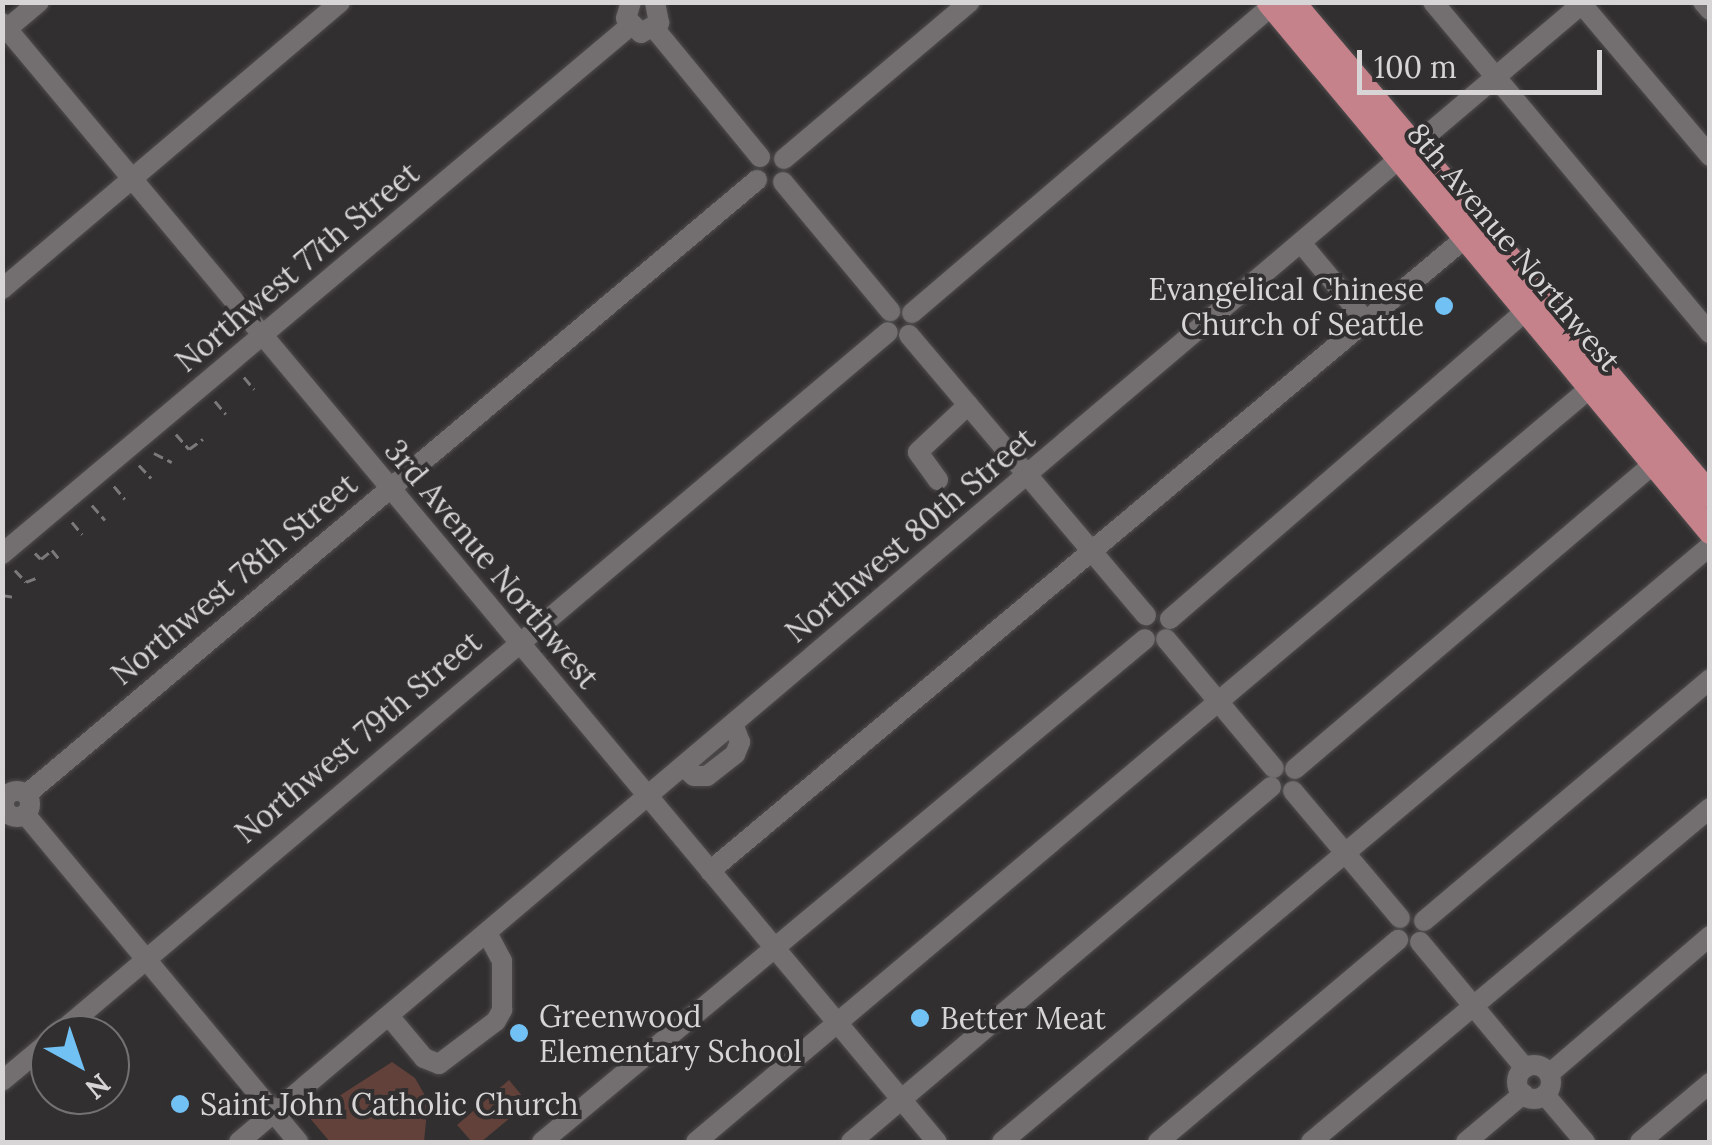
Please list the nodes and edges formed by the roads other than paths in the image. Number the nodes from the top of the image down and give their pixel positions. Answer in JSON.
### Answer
{"nodes":[{"id":1,"x":39,"y":2,"type":"edge"},
{"id":2,"x":340,"y":2,"type":"edge"},
{"id":3,"x":631,"y":2,"type":"edge"},
{"id":4,"x":970,"y":2,"type":"edge"},
{"id":5,"x":1433,"y":2,"type":"edge"},
{"id":6,"x":1703,"y":2,"type":"edge"},
{"id":7,"x":657,"y":3,"type":"edge"},
{"id":8,"x":1582,"y":3,"type":"edge"},
{"id":9,"x":1278,"y":4,"type":"edge"},
{"id":10,"x":1710,"y":10,"type":"edge"},
{"id":11,"x":630,"y":26,"type":"junction"},
{"id":12,"x":4,"y":28,"type":"edge"},
{"id":13,"x":654,"y":28,"type":"junction"},
{"id":14,"x":1496,"y":77,"type":"junction"},
{"id":15,"x":1408,"y":155,"type":"junction"},
{"id":16,"x":1710,"y":156,"type":"edge"},
{"id":17,"x":760,"y":157,"type":"junction"},
{"id":18,"x":784,"y":160,"type":"junction"},
{"id":19,"x":132,"y":178,"type":"junction"},
{"id":20,"x":758,"y":180,"type":"junction"},
{"id":21,"x":784,"y":182,"type":"junction"},
{"id":22,"x":1464,"y":239,"type":"junction"},
{"id":23,"x":1302,"y":244,"type":"junction"},
{"id":24,"x":2,"y":289,"type":"edge"},
{"id":25,"x":1525,"y":312,"type":"junction"},
{"id":26,"x":1366,"y":322,"type":"junction"},
{"id":27,"x":900,"y":323,"type":"junction"},
{"id":28,"x":1710,"y":333,"type":"edge"},
{"id":29,"x":262,"y":334,"type":"junction"},
{"id":30,"x":1590,"y":388,"type":"junction"},
{"id":31,"x":968,"y":404,"type":"junction"},
{"id":32,"x":1653,"y":464,"type":"junction"},
{"id":33,"x":1028,"y":474,"type":"junction"},
{"id":34,"x":938,"y":480,"type":"dead end"},
{"id":35,"x":389,"y":486,"type":"junction"},
{"id":36,"x":1710,"y":495,"type":"edge"},
{"id":37,"x":1710,"y":531,"type":"edge"},
{"id":38,"x":1710,"y":546,"type":"edge"},
{"id":39,"x":1094,"y":553,"type":"junction"},
{"id":40,"x":9,"y":562,"type":"edge"},
{"id":41,"x":1160,"y":632,"type":"junction"},
{"id":42,"x":518,"y":641,"type":"junction"},
{"id":43,"x":1710,"y":679,"type":"edge"},
{"id":44,"x":1219,"y":702,"type":"junction"},
{"id":45,"x":1280,"y":775,"type":"junction"},
{"id":46,"x":648,"y":797,"type":"junction"},
{"id":47,"x":12,"y":802,"type":"edge"},
{"id":48,"x":1710,"y":808,"type":"edge"},
{"id":49,"x":1347,"y":856,"type":"junction"},
{"id":50,"x":710,"y":871,"type":"junction"},
{"id":51,"x":1399,"y":929,"type":"junction"},
{"id":52,"x":1422,"y":931,"type":"junction"},
{"id":53,"x":487,"y":933,"type":"junction"},
{"id":54,"x":1710,"y":936,"type":"edge"},
{"id":55,"x":773,"y":946,"type":"junction"},
{"id":56,"x":147,"y":960,"type":"junction"},
{"id":57,"x":1472,"y":1007,"type":"junction"},
{"id":58,"x":82,"y":1015,"type":"edge"},
{"id":59,"x":388,"y":1016,"type":"junction"},
{"id":60,"x":837,"y":1024,"type":"junction"},
{"id":61,"x":30,"y":1058,"type":"edge"},
{"id":62,"x":2,"y":1081,"type":"edge"},
{"id":63,"x":1710,"y":1084,"type":"edge"},
{"id":64,"x":1539,"y":1088,"type":"junction"},
{"id":65,"x":901,"y":1100,"type":"junction"},
{"id":66,"x":273,"y":1113,"type":"junction"},
{"id":67,"x":239,"y":1142,"type":"edge"},
{"id":68,"x":298,"y":1142,"type":"edge"},
{"id":69,"x":542,"y":1142,"type":"edge"},
{"id":70,"x":696,"y":1142,"type":"edge"},
{"id":71,"x":851,"y":1142,"type":"edge"},
{"id":72,"x":937,"y":1142,"type":"edge"},
{"id":73,"x":1002,"y":1142,"type":"edge"},
{"id":74,"x":1158,"y":1142,"type":"edge"},
{"id":75,"x":1311,"y":1142,"type":"edge"},
{"id":76,"x":1466,"y":1142,"type":"edge"},
{"id":77,"x":1584,"y":1142,"type":"edge"},
{"id":78,"x":1640,"y":1142,"type":"edge"}],
"edges":[{"from":1,"to":12,"type":"street"},
{"from":2,"to":19,"type":"street"},
{"from":3,"to":11,"type":"street"},
{"from":4,"to":18,"type":"street"},
{"from":5,"to":14,"type":"street"},
{"from":6,"to":10,"type":"street"},
{"from":7,"to":13,"type":"street"},
{"from":8,"to":14,"type":"street","name":"Northwest 80th Street"},
{"from":8,"to":16,"type":"street"},
{"from":9,"to":15,"type":"main road","name":"8th Avenue Northwest"},
{"from":9,"to":27,"type":"street","name":"Northwest 79th Street"},
{"from":11,"to":13,"type":"street"},
{"from":11,"to":29,"type":"street","name":"Northwest 77th Street"},
{"from":12,"to":19,"type":"street","name":"3rd Avenue Northwest"},
{"from":13,"to":17,"type":"street"},
{"from":14,"to":15,"type":"street","name":"Northwest 80th Street"},
{"from":14,"to":28,"type":"street"},
{"from":15,"to":22,"type":"main road","name":"8th Avenue Northwest"},
{"from":15,"to":23,"type":"street","name":"Northwest 80th Street"},
{"from":15,"to":36,"type":"main road","name":"8th Avenue Northwest"},
{"from":17,"to":18,"type":"street"},
{"from":17,"to":20,"type":"street"},
{"from":18,"to":21,"type":"street"},
{"from":19,"to":24,"type":"street"},
{"from":19,"to":29,"type":"street","name":"3rd Avenue Northwest"},
{"from":20,"to":21,"type":"street"},
{"from":20,"to":35,"type":"street","name":"Northwest 78th Street"},
{"from":21,"to":27,"type":"street"},
{"from":22,"to":25,"type":"main road","name":"8th Avenue Northwest"},
{"from":22,"to":26,"type":"street"},
{"from":23,"to":26,"type":"street"},
{"from":23,"to":33,"type":"street","name":"Northwest 80th Street"},
{"from":25,"to":30,"type":"main road","name":"8th Avenue Northwest"},
{"from":25,"to":41,"type":"street"},
{"from":26,"to":39,"type":"street"},
{"from":27,"to":31,"type":"street"},
{"from":27,"to":42,"type":"street","name":"Northwest 79th Street"},
{"from":29,"to":35,"type":"street","name":"3rd Avenue Northwest"},
{"from":29,"to":40,"type":"street","name":"Northwest 77th Street"},
{"from":30,"to":32,"type":"main road","name":"8th Avenue Northwest"},
{"from":30,"to":44,"type":"street"},
{"from":31,"to":33,"type":"street"},
{"from":31,"to":34,"type":"street"},
{"from":32,"to":37,"type":"main road","name":"8th Avenue Northwest"},
{"from":32,"to":45,"type":"street"},
{"from":33,"to":39,"type":"street"},
{"from":33,"to":46,"type":"street","name":"Northwest 80th Street"},
{"from":35,"to":42,"type":"street","name":"3rd Avenue Northwest"},
{"from":35,"to":47,"type":"street","name":"Northwest 78th Street"},
{"from":38,"to":49,"type":"street"},
{"from":39,"to":41,"type":"street"},
{"from":39,"to":50,"type":"street"},
{"from":41,"to":44,"type":"street"},
{"from":41,"to":55,"type":"street"},
{"from":42,"to":46,"type":"street","name":"3rd Avenue Northwest"},
{"from":42,"to":56,"type":"street","name":"Northwest 79th Street"},
{"from":43,"to":52,"type":"street"},
{"from":44,"to":45,"type":"street"},
{"from":44,"to":60,"type":"street"},
{"from":45,"to":49,"type":"street"},
{"from":45,"to":65,"type":"street"},
{"from":46,"to":50,"type":"street","name":"3rd Avenue Northwest"},
{"from":46,"to":53,"type":"street","name":"Northwest 80th Street"},
{"from":47,"to":56,"type":"street"},
{"from":48,"to":57,"type":"street"},
{"from":49,"to":51,"type":"street"},
{"from":49,"to":73,"type":"street"},
{"from":50,"to":55,"type":"street","name":"3rd Avenue Northwest"},
{"from":51,"to":52,"type":"street"},
{"from":51,"to":74,"type":"street"},
{"from":52,"to":57,"type":"street"},
{"from":53,"to":59,"type":"street","name":"Northwest 80th Street"},
{"from":53,"to":59,"type":"street"},
{"from":54,"to":64,"type":"street"},
{"from":55,"to":60,"type":"street","name":"3rd Avenue Northwest"},
{"from":55,"to":69,"type":"street"},
{"from":56,"to":58,"type":"street","name":"Northwest 79th Street"},
{"from":56,"to":66,"type":"street"},
{"from":57,"to":64,"type":"street"},
{"from":57,"to":75,"type":"street"},
{"from":59,"to":66,"type":"street","name":"Northwest 80th Street"},
{"from":60,"to":65,"type":"street","name":"3rd Avenue Northwest"},
{"from":60,"to":70,"type":"street"},
{"from":61,"to":62,"type":"street"},
{"from":63,"to":78,"type":"street"},
{"from":64,"to":76,"type":"street"},
{"from":64,"to":77,"type":"street"},
{"from":65,"to":71,"type":"street"},
{"from":65,"to":72,"type":"street","name":"3rd Avenue Northwest"},
{"from":66,"to":67,"type":"street","name":"Northwest 80th Street"},
{"from":66,"to":68,"type":"street"}]}
